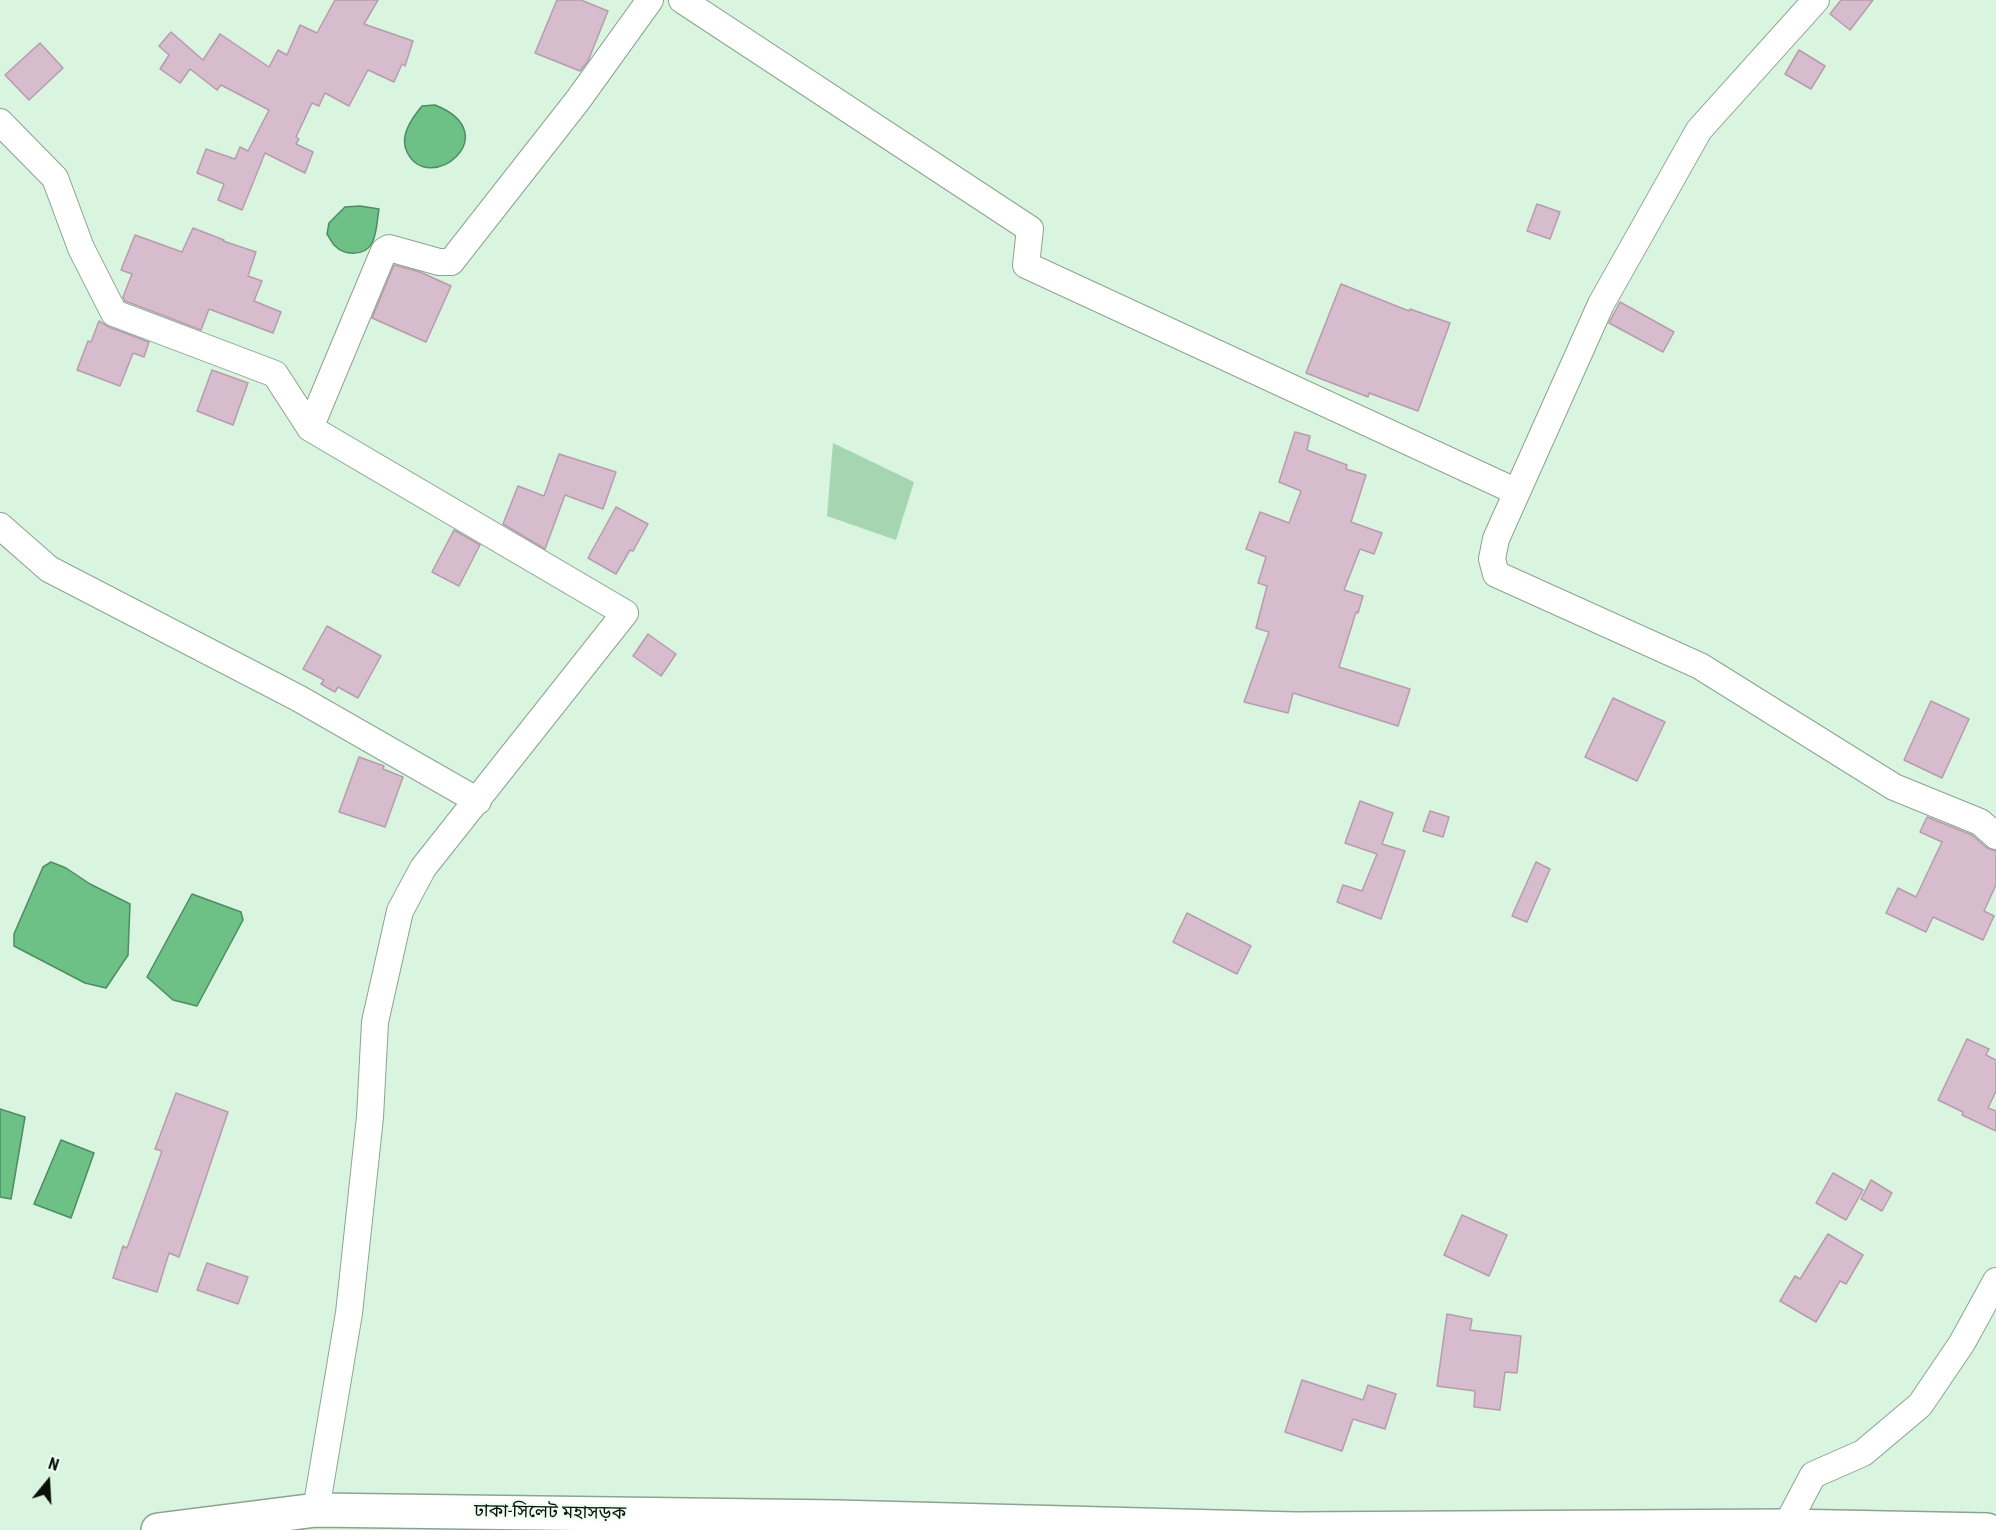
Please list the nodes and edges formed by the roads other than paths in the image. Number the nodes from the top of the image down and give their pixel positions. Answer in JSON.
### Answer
{"nodes":[{"id":1,"x":650,"y":0,"type":"edge"},
{"id":2,"x":682,"y":0,"type":"edge"},
{"id":3,"x":1816,"y":0,"type":"edge"},
{"id":4,"x":0,"y":122,"type":"edge"},
{"id":5,"x":310,"y":428,"type":"junction"},
{"id":6,"x":1516,"y":492,"type":"junction"},
{"id":7,"x":0,"y":526,"type":"edge"},
{"id":8,"x":478,"y":801,"type":"junction"},
{"id":9,"x":1996,"y":836,"type":"edge"},
{"id":10,"x":1996,"y":1281,"type":"edge"},
{"id":11,"x":316,"y":1510,"type":"junction"},
{"id":12,"x":1786,"y":1526,"type":"junction"},
{"id":13,"x":158,"y":1530,"type":"edge"},
{"id":14,"x":1987,"y":1530,"type":"edge"}],
"edges":[{"from":1,"to":5,"type":"street"},
{"from":2,"to":6,"type":"street"},
{"from":3,"to":6,"type":"street"},
{"from":4,"to":5,"type":"street"},
{"from":5,"to":8,"type":"street"},
{"from":6,"to":9,"type":"street"},
{"from":7,"to":8,"type":"street"},
{"from":8,"to":11,"type":"street"},
{"from":10,"to":12,"type":"street"},
{"from":11,"to":12,"type":"highway","name":"ঢাকা-সিলেট মহাসড়ক"},
{"from":11,"to":13,"type":"highway","name":"ঢাকা-সিলেট মহাসড়ক"},
{"from":12,"to":14,"type":"highway","name":"ঢাকা-সিলেট মহাসড়ক"}]}
